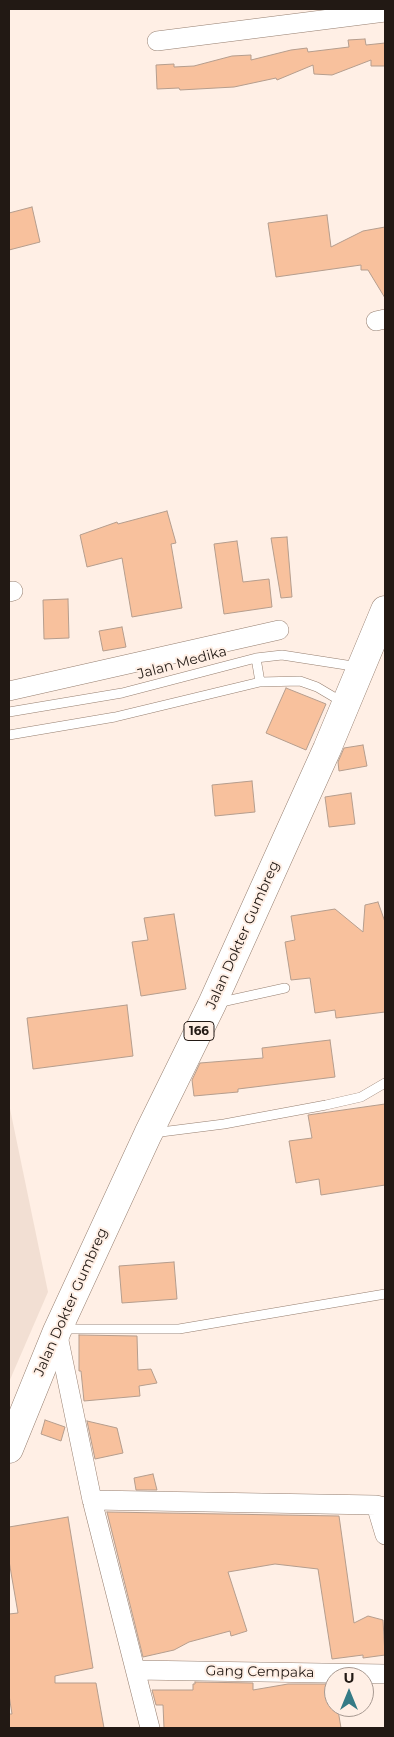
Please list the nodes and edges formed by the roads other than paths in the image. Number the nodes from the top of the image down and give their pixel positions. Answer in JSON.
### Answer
{"nodes":[{"id":1,"x":385,"y":12,"type":"edge"},
{"id":2,"x":157,"y":41,"type":"dead end"},
{"id":3,"x":385,"y":610,"type":"edge"},
{"id":4,"x":278,"y":630,"type":"dead end"},
{"id":5,"x":256,"y":658,"type":"junction"},
{"id":6,"x":362,"y":668,"type":"junction"},
{"id":7,"x":260,"y":682,"type":"junction"},
{"id":8,"x":9,"y":691,"type":"edge"},
{"id":9,"x":346,"y":705,"type":"junction"},
{"id":10,"x":9,"y":712,"type":"edge"},
{"id":11,"x":9,"y":735,"type":"edge"},
{"id":12,"x":285,"y":988,"type":"dead end"},
{"id":13,"x":212,"y":1004,"type":"junction"},
{"id":14,"x":385,"y":1083,"type":"edge"},
{"id":15,"x":148,"y":1134,"type":"junction"},
{"id":16,"x":385,"y":1294,"type":"edge"},
{"id":17,"x":57,"y":1330,"type":"junction"},
{"id":18,"x":9,"y":1449,"type":"edge"},
{"id":19,"x":92,"y":1500,"type":"junction"},
{"id":20,"x":381,"y":1506,"type":"edge"},
{"id":21,"x":385,"y":1535,"type":"edge"},
{"id":22,"x":136,"y":1670,"type":"junction"},
{"id":23,"x":385,"y":1674,"type":"edge"},
{"id":24,"x":150,"y":1728,"type":"edge"}],
"edges":[{"from":1,"to":2,"type":"street"},
{"from":3,"to":6,"type":"main road","name":"Jalan Dokter Gumbreg","number":"166"},
{"from":4,"to":8,"type":"street"},
{"from":5,"to":6,"type":"lane","name":"Jalan Medika"},
{"from":5,"to":7,"type":"lane"},
{"from":5,"to":10,"type":"lane","name":"Jalan Medika"},
{"from":6,"to":9,"type":"main road","name":"Jalan Dokter Gumbreg","number":"166"},
{"from":7,"to":9,"type":"lane"},
{"from":7,"to":11,"type":"lane"},
{"from":9,"to":13,"type":"main road","name":"Jalan Dokter Gumbreg","number":"166"},
{"from":12,"to":13,"type":"lane"},
{"from":13,"to":15,"type":"main road","name":"Jalan Dokter Gumbreg","number":"166"},
{"from":14,"to":15,"type":"lane"},
{"from":15,"to":17,"type":"main road","name":"Jalan Dokter Gumbreg","number":"166"},
{"from":16,"to":17,"type":"lane"},
{"from":17,"to":18,"type":"main road","name":"Jalan Dokter Gumbreg","number":"166"},
{"from":17,"to":19,"type":"street"},
{"from":19,"to":20,"type":"street"},
{"from":19,"to":22,"type":"street"},
{"from":20,"to":21,"type":"street"},
{"from":22,"to":23,"type":"street","name":"Gang Cempaka"},
{"from":22,"to":24,"type":"street"}]}
